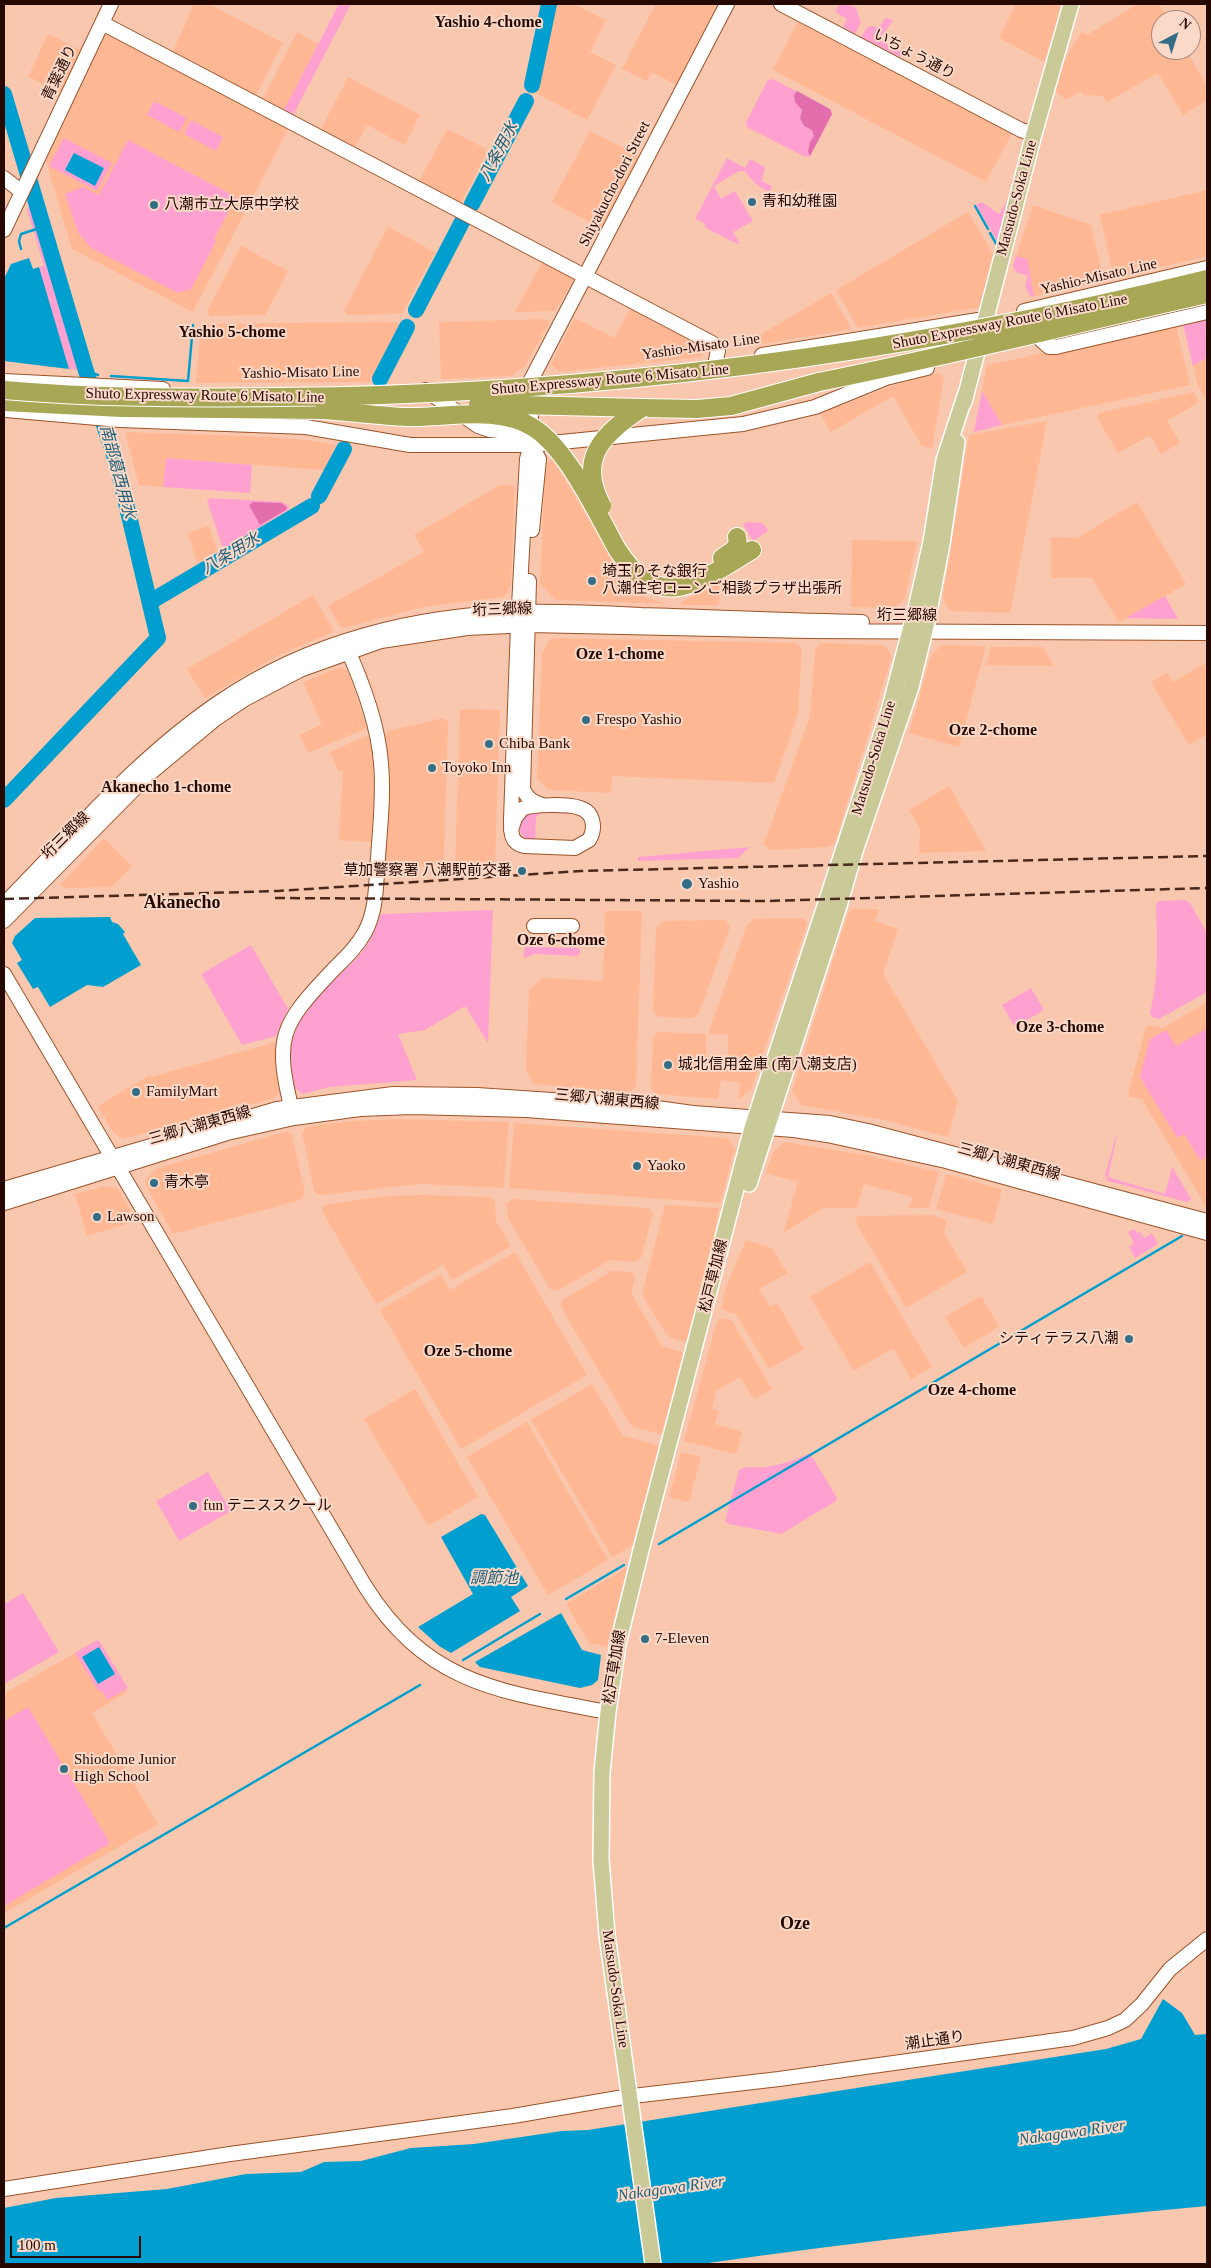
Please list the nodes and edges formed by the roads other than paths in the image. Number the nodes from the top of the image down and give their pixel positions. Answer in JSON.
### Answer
{"nodes":[{"id":1,"x":111,"y":4,"type":"edge"},
{"id":2,"x":727,"y":4,"type":"edge"},
{"id":3,"x":780,"y":4,"type":"edge"},
{"id":4,"x":1071,"y":4,"type":"edge"},
{"id":5,"x":102,"y":22,"type":"junction"},
{"id":6,"x":1034,"y":134,"type":"junction"},
{"id":7,"x":4,"y":178,"type":"edge"},
{"id":8,"x":22,"y":192,"type":"junction"},
{"id":9,"x":4,"y":230,"type":"edge"},
{"id":10,"x":1207,"y":270,"type":"edge"},
{"id":11,"x":586,"y":276,"type":"junction"},
{"id":12,"x":1207,"y":279,"type":"edge"},
{"id":13,"x":1207,"y":294,"type":"edge"},
{"id":14,"x":1207,"y":300,"type":"edge"},
{"id":15,"x":1207,"y":305,"type":"edge"},
{"id":16,"x":1207,"y":312,"type":"edge"},
{"id":17,"x":988,"y":318,"type":"junction"},
{"id":18,"x":1041,"y":340,"type":"junction"},
{"id":19,"x":979,"y":352,"type":"junction"},
{"id":20,"x":721,"y":367,"type":"junction"},
{"id":21,"x":531,"y":380,"type":"junction"},
{"id":22,"x":4,"y":382,"type":"edge"},
{"id":23,"x":422,"y":387,"type":"junction"},
{"id":24,"x":4,"y":390,"type":"edge"},
{"id":25,"x":4,"y":402,"type":"edge"},
{"id":26,"x":642,"y":408,"type":"junction"},
{"id":27,"x":4,"y":410,"type":"edge"},
{"id":28,"x":324,"y":410,"type":"junction"},
{"id":29,"x":531,"y":445,"type":"junction"},
{"id":30,"x":737,"y":537,"type":"dead end"},
{"id":31,"x":621,"y":547,"type":"junction"},
{"id":32,"x":752,"y":550,"type":"dead end"},
{"id":33,"x":523,"y":618,"type":"junction"},
{"id":34,"x":918,"y":627,"type":"junction"},
{"id":35,"x":1207,"y":633,"type":"edge"},
{"id":36,"x":346,"y":646,"type":"junction"},
{"id":37,"x":545,"y":806,"type":"junction"},
{"id":38,"x":511,"y":830,"type":"junction"},
{"id":39,"x":4,"y":904,"type":"edge"},
{"id":40,"x":4,"y":922,"type":"edge"},
{"id":41,"x":534,"y":926,"type":"dead end"},
{"id":42,"x":572,"y":926,"type":"dead end"},
{"id":43,"x":4,"y":974,"type":"edge"},
{"id":44,"x":293,"y":1112,"type":"junction"},
{"id":45,"x":761,"y":1123,"type":"junction"},
{"id":46,"x":116,"y":1162,"type":"junction"},
{"id":47,"x":4,"y":1189,"type":"edge"},
{"id":48,"x":4,"y":1203,"type":"edge"},
{"id":49,"x":1207,"y":1221,"type":"edge"},
{"id":50,"x":1207,"y":1233,"type":"edge"},
{"id":51,"x":608,"y":1712,"type":"junction"},
{"id":52,"x":1207,"y":1938,"type":"edge"},
{"id":53,"x":631,"y":2102,"type":"junction"},
{"id":54,"x":4,"y":2189,"type":"edge"},
{"id":55,"x":653,"y":2264,"type":"edge"}],
"edges":[{"from":1,"to":5,"type":"street","name":"青葉通り"},
{"from":2,"to":11,"type":"street","name":"Shiyakucho-dori Street"},
{"from":3,"to":6,"type":"street","name":"いちょう通り"},
{"from":4,"to":6,"type":"main road","name":"Matsudo-Soka Line"},
{"from":5,"to":8,"type":"street","name":"青葉通り"},
{"from":5,"to":11,"type":"street"},
{"from":6,"to":17,"type":"main road","name":"Matsudo-Soka Line"},
{"from":7,"to":8,"type":"street"},
{"from":8,"to":9,"type":"street","name":"青葉通り"},
{"from":10,"to":17,"type":"street","name":"Yashio-Misato Line"},
{"from":10,"to":20,"type":"highway","bridge":true},
{"from":11,"to":20,"type":"street"},
{"from":11,"to":21,"type":"street","name":"Shiyakucho-dori Street"},
{"from":12,"to":20,"type":"highway","name":"Shuto Expressway Route 6 Misato Line","bridge":true},
{"from":13,"to":19,"type":"highway","name":"Shuto Expressway Route 6 Misato Line","bridge":true},
{"from":14,"to":18,"type":"street"},
{"from":15,"to":19,"type":"highway","bridge":true},
{"from":16,"to":18,"type":"street"},
{"from":17,"to":19,"type":"main road","name":"Matsudo-Soka Line"},
{"from":17,"to":20,"type":"street","name":"Yashio-Misato Line"},
{"from":18,"to":19,"type":"street"},
{"from":19,"to":26,"type":"highway","name":"Shuto Expressway Route 6 Misato Line","bridge":true},
{"from":19,"to":29,"type":"street"},
{"from":19,"to":34,"type":"main road","name":"Matsudo-Soka Line"},
{"from":20,"to":21,"type":"street","name":"Yashio-Misato Line"},
{"from":20,"to":24,"type":"highway","name":"Shuto Expressway Route 6 Misato Line","bridge":true},
{"from":21,"to":23,"type":"street","name":"Yashio-Misato Line"},
{"from":21,"to":29,"type":"street"},
{"from":22,"to":23,"type":"street","name":"Yashio-Misato Line"},
{"from":23,"to":29,"type":"street"},
{"from":25,"to":28,"type":"highway","name":"Shuto Expressway Route 6 Misato Line"},
{"from":26,"to":28,"type":"highway","name":"Shuto Expressway Route 6 Misato Line","bridge":true},
{"from":26,"to":31,"type":"highway","bridge":true},
{"from":27,"to":29,"type":"street"},
{"from":28,"to":31,"type":"highway","bridge":true},
{"from":29,"to":33,"type":"street"},
{"from":30,"to":31,"type":"highway"},
{"from":31,"to":32,"type":"highway"},
{"from":33,"to":34,"type":"street","name":"垳三郷線"},
{"from":33,"to":36,"type":"street","name":"垳三郷線"},
{"from":33,"to":37,"type":"street"},
{"from":33,"to":38,"type":"street"},
{"from":34,"to":35,"type":"street","name":"垳三郷線"},
{"from":34,"to":45,"type":"main road","name":"Matsudo-Soka Line"},
{"from":36,"to":39,"type":"street","name":"垳三郷線"},
{"from":36,"to":40,"type":"street","name":"垳三郷線"},
{"from":36,"to":44,"type":"street"},
{"from":37,"to":38,"type":"street"},
{"from":37,"to":38,"type":"street"},
{"from":41,"to":42,"type":"street"},
{"from":43,"to":46,"type":"street"},
{"from":44,"to":45,"type":"street","name":"三郷八潮東西線"},
{"from":44,"to":46,"type":"street","name":"三郷八潮東西線"},
{"from":45,"to":49,"type":"street","name":"三郷八潮東西線"},
{"from":45,"to":50,"type":"street","name":"三郷八潮東西線"},
{"from":45,"to":51,"type":"main road","name":"松戸草加線"},
{"from":46,"to":47,"type":"street","name":"三郷八潮東西線"},
{"from":46,"to":48,"type":"street","name":"三郷八潮東西線"},
{"from":46,"to":51,"type":"street"},
{"from":51,"to":53,"type":"main road","name":"Matsudo-Soka Line"},
{"from":52,"to":53,"type":"street","name":"潮止通り"},
{"from":53,"to":54,"type":"street","name":"潮止通り"},
{"from":53,"to":55,"type":"main road","name":"Matsudo-Soka Line"}]}
